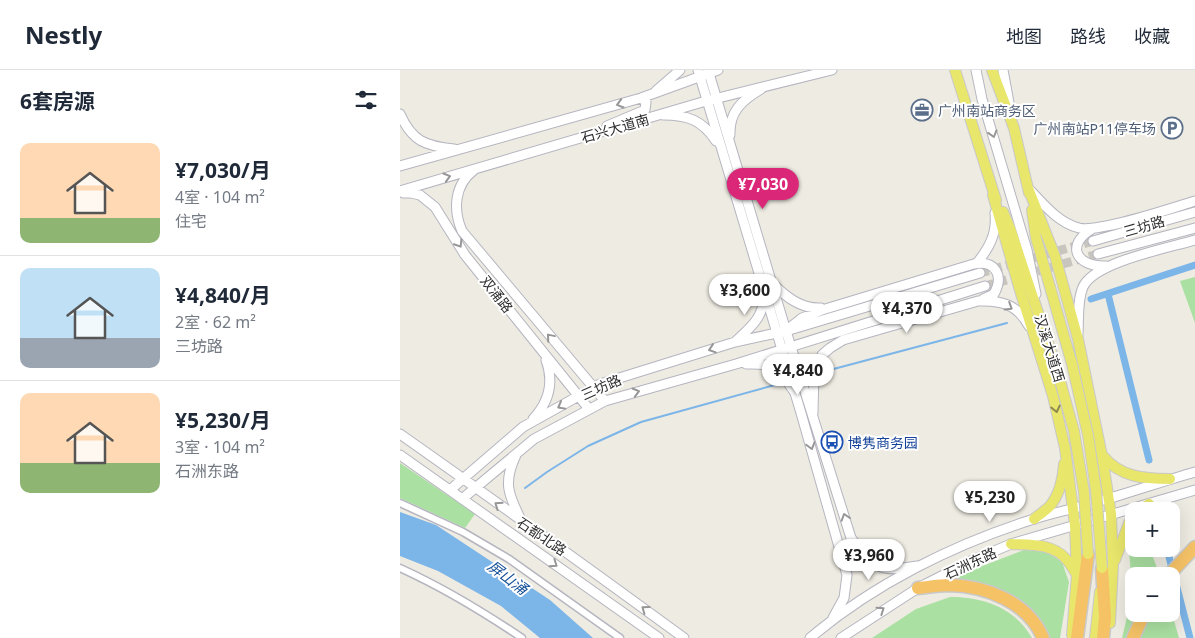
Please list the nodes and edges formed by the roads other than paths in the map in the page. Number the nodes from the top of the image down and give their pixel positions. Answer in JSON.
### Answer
{"nodes":[{"id":1,"x":680,"y":70,"type":"edge"},
{"id":2,"x":832,"y":70,"type":"edge"},
{"id":3,"x":954,"y":70,"type":"edge"},
{"id":4,"x":976,"y":70,"type":"edge"},
{"id":5,"x":992,"y":70,"type":"edge"},
{"id":6,"x":1003,"y":70,"type":"edge"},
{"id":7,"x":713,"y":71,"type":"edge"},
{"id":8,"x":699,"y":74,"type":"edge"},
{"id":9,"x":765,"y":87,"type":"junction"},
{"id":10,"x":645,"y":97,"type":"junction"},
{"id":11,"x":717,"y":100,"type":"junction"},
{"id":12,"x":706,"y":101,"type":"junction"},
{"id":13,"x":400,"y":114,"type":"edge"},
{"id":14,"x":658,"y":116,"type":"junction"},
{"id":15,"x":1014,"y":128,"type":"junction"},
{"id":16,"x":587,"y":136,"type":"junction"},
{"id":17,"x":730,"y":143,"type":"junction"},
{"id":18,"x":720,"y":147,"type":"junction"},
{"id":19,"x":459,"y":150,"type":"junction"},
{"id":20,"x":400,"y":166,"type":"edge"},
{"id":21,"x":477,"y":168,"type":"junction"},
{"id":22,"x":1028,"y":188,"type":"junction"},
{"id":23,"x":400,"y":192,"type":"edge"},
{"id":24,"x":993,"y":195,"type":"junction"},
{"id":25,"x":1195,"y":201,"type":"edge"},
{"id":26,"x":1195,"y":212,"type":"edge"},
{"id":27,"x":1092,"y":228,"type":"junction"},
{"id":28,"x":1195,"y":228,"type":"edge"},
{"id":29,"x":1195,"y":240,"type":"edge"},
{"id":30,"x":1093,"y":241,"type":"tunnel mouth"},
{"id":31,"x":1098,"y":254,"type":"tunnel mouth"},
{"id":32,"x":974,"y":264,"type":"junction"},
{"id":33,"x":1109,"y":266,"type":"junction"},
{"id":34,"x":980,"y":273,"type":"tunnel mouth"},
{"id":35,"x":772,"y":283,"type":"junction"},
{"id":36,"x":985,"y":286,"type":"tunnel mouth"},
{"id":37,"x":765,"y":296,"type":"junction"},
{"id":38,"x":978,"y":301,"type":"junction"},
{"id":39,"x":829,"y":308,"type":"junction"},
{"id":40,"x":1040,"y":316,"type":"junction"},
{"id":41,"x":786,"y":331,"type":"junction"},
{"id":42,"x":776,"y":333,"type":"junction"},
{"id":43,"x":1034,"y":334,"type":"junction"},
{"id":44,"x":1078,"y":339,"type":"junction"},
{"id":45,"x":735,"y":342,"type":"junction"},
{"id":46,"x":791,"y":346,"type":"junction"},
{"id":47,"x":781,"y":349,"type":"junction"},
{"id":48,"x":543,"y":353,"type":"junction"},
{"id":49,"x":736,"y":364,"type":"junction"},
{"id":50,"x":593,"y":388,"type":"junction"},
{"id":51,"x":793,"y":390,"type":"junction"},
{"id":52,"x":578,"y":397,"type":"junction"},
{"id":53,"x":605,"y":400,"type":"junction"},
{"id":54,"x":589,"y":409,"type":"junction"},
{"id":55,"x":812,"y":410,"type":"junction"},
{"id":56,"x":801,"y":413,"type":"junction"},
{"id":57,"x":526,"y":426,"type":"junction"},
{"id":58,"x":400,"y":434,"type":"edge"},
{"id":59,"x":534,"y":439,"type":"junction"},
{"id":60,"x":400,"y":447,"type":"edge"},
{"id":61,"x":1065,"y":448,"type":"junction"},
{"id":62,"x":517,"y":453,"type":"junction"},
{"id":63,"x":400,"y":455,"type":"edge"},
{"id":64,"x":1103,"y":460,"type":"junction"},
{"id":65,"x":1069,"y":470,"type":"junction"},
{"id":66,"x":1195,"y":472,"type":"edge"},
{"id":67,"x":463,"y":478,"type":"junction"},
{"id":68,"x":1170,"y":479,"type":"junction"},
{"id":69,"x":474,"y":488,"type":"junction"},
{"id":70,"x":450,"y":490,"type":"junction"},
{"id":71,"x":1195,"y":490,"type":"edge"},
{"id":72,"x":1173,"y":496,"type":"junction"},
{"id":73,"x":1109,"y":498,"type":"junction"},
{"id":74,"x":462,"y":499,"type":"junction"},
{"id":75,"x":1155,"y":502,"type":"edge"},
{"id":76,"x":400,"y":503,"type":"edge"},
{"id":77,"x":1073,"y":509,"type":"junction"},
{"id":78,"x":1125,"y":510,"type":"edge"},
{"id":79,"x":1111,"y":514,"type":"junction"},
{"id":80,"x":1034,"y":519,"type":"junction"},
{"id":81,"x":522,"y":522,"type":"junction"},
{"id":82,"x":1075,"y":525,"type":"junction"},
{"id":83,"x":534,"y":530,"type":"junction"},
{"id":84,"x":1006,"y":530,"type":"junction"},
{"id":85,"x":1125,"y":531,"type":"edge"},
{"id":86,"x":852,"y":538,"type":"junction"},
{"id":87,"x":1010,"y":544,"type":"junction"},
{"id":88,"x":527,"y":545,"type":"junction"},
{"id":89,"x":839,"y":545,"type":"junction"},
{"id":90,"x":1195,"y":547,"type":"edge"},
{"id":91,"x":1088,"y":554,"type":"junction"},
{"id":92,"x":918,"y":566,"type":"junction"},
{"id":93,"x":1107,"y":567,"type":"junction"},
{"id":94,"x":1176,"y":567,"type":"edge"},
{"id":95,"x":400,"y":568,"type":"edge"},
{"id":96,"x":1077,"y":575,"type":"junction"},
{"id":97,"x":918,"y":588,"type":"junction"},
{"id":98,"x":834,"y":618,"type":"junction"},
{"id":99,"x":1140,"y":622,"type":"edge"},
{"id":100,"x":522,"y":638,"type":"edge"},
{"id":101,"x":620,"y":638,"type":"edge"},
{"id":102,"x":659,"y":638,"type":"edge"},
{"id":103,"x":684,"y":638,"type":"edge"},
{"id":104,"x":810,"y":638,"type":"edge"},
{"id":105,"x":841,"y":638,"type":"edge"},
{"id":106,"x":1043,"y":638,"type":"edge"},
{"id":107,"x":1071,"y":638,"type":"edge"},
{"id":108,"x":1076,"y":638,"type":"edge"},
{"id":109,"x":1084,"y":638,"type":"edge"},
{"id":110,"x":1094,"y":638,"type":"edge"},
{"id":111,"x":1103,"y":638,"type":"edge"},
{"id":112,"x":1108,"y":638,"type":"edge"},
{"id":113,"x":1133,"y":638,"type":"edge"}],
"edges":[{"from":1,"to":10,"type":"main road"},
{"from":2,"to":9,"type":"main road","name":"石兴大道南"},
{"from":3,"to":24,"type":"main road","name":"汉溪大道西"},
{"from":4,"to":40,"type":"main road","one_way":true},
{"from":5,"to":15,"type":"main road","name":"汉溪大道西"},
{"from":6,"to":15,"type":"main road"},
{"from":7,"to":8,"type":"main road","name":"石兴大道南"},
{"from":7,"to":11,"type":"main road"},
{"from":8,"to":10,"type":"main road","name":"石兴大道南"},
{"from":8,"to":12,"type":"main road"},
{"from":9,"to":11,"type":"main road","name":"石兴大道南"},
{"from":9,"to":17,"type":"main road"},
{"from":10,"to":16,"type":"main road"},
{"from":10,"to":19,"type":"main road","name":"石兴大道南","one_way":true},
{"from":11,"to":12,"type":"main road","name":"石兴大道南"},
{"from":11,"to":17,"type":"main road"},
{"from":12,"to":14,"type":"main road","name":"石兴大道南"},
{"from":12,"to":18,"type":"main road"},
{"from":13,"to":19,"type":"main road"},
{"from":14,"to":16,"type":"main road","name":"石兴大道南"},
{"from":14,"to":18,"type":"main road"},
{"from":15,"to":22,"type":"main road","name":"汉溪大道西"},
{"from":16,"to":21,"type":"main road","name":"石兴大道南"},
{"from":17,"to":35,"type":"main road"},
{"from":18,"to":37,"type":"main road"},
{"from":19,"to":20,"type":"main road","name":"石兴大道南"},
{"from":23,"to":21,"type":"main road","name":"石兴大道南","one_way":true},
{"from":50,"to":21,"type":"main road","name":"双涌路","one_way":true},
{"from":22,"to":27,"type":"main road"},
{"from":22,"to":44,"type":"main road"},
{"from":22,"to":93,"type":"main road","name":"汉溪大道西","bridge":true},
{"from":23,"to":48,"type":"main road","name":"双涌路","one_way":true},
{"from":24,"to":32,"type":"main road"},
{"from":24,"to":40,"type":"main road","name":"汉溪大道西"},
{"from":24,"to":43,"type":"main road"},
{"from":25,"to":27,"type":"main road"},
{"from":26,"to":30,"type":"main road","name":"三坊路"},
{"from":27,"to":33,"type":"main road"},
{"from":28,"to":31,"type":"main road","name":"三坊路"},
{"from":29,"to":33,"type":"main road"},
{"from":32,"to":38,"type":"main road"},
{"from":32,"to":39,"type":"main road"},
{"from":33,"to":44,"type":"main road"},
{"from":34,"to":41,"type":"main road"},
{"from":35,"to":39,"type":"main road"},
{"from":35,"to":41,"type":"main road"},
{"from":36,"to":46,"type":"main road"},
{"from":37,"to":42,"type":"main road"},
{"from":37,"to":45,"type":"main road"},
{"from":38,"to":43,"type":"main road","one_way":true},
{"from":38,"to":55,"type":"main road"},
{"from":39,"to":41,"type":"main road"},
{"from":40,"to":91,"type":"main road","name":"汉溪大道西","bridge":true},
{"from":41,"to":42,"type":"main road","name":"三坊路"},
{"from":41,"to":46,"type":"main road"},
{"from":42,"to":45,"type":"main road","name":"三坊路"},
{"from":42,"to":47,"type":"main road"},
{"from":43,"to":61,"type":"main road","one_way":true},
{"from":44,"to":64,"type":"main road"},
{"from":45,"to":50,"type":"main road","name":"三坊路","one_way":true},
{"from":46,"to":47,"type":"main road","name":"三坊路"},
{"from":46,"to":55,"type":"main road"},
{"from":47,"to":49,"type":"main road","name":"三坊路"},
{"from":47,"to":51,"type":"main road"},
{"from":48,"to":52,"type":"main road","name":"双涌路"},
{"from":48,"to":57,"type":"main road"},
{"from":49,"to":51,"type":"main road"},
{"from":53,"to":49,"type":"main road","name":"三坊路","one_way":true},
{"from":50,"to":52,"type":"main road","name":"三坊路"},
{"from":50,"to":53,"type":"main road","name":"双涌路"},
{"from":51,"to":56,"type":"main road"},
{"from":52,"to":54,"type":"main road","name":"双涌路"},
{"from":52,"to":57,"type":"main road","name":"三坊路","one_way":true},
{"from":53,"to":54,"type":"main road","name":"三坊路"},
{"from":54,"to":59,"type":"main road","name":"三坊路"},
{"from":55,"to":56,"type":"main road"},
{"from":86,"to":55,"type":"main road","one_way":true},
{"from":56,"to":89,"type":"main road","one_way":true},
{"from":57,"to":59,"type":"main road"},
{"from":57,"to":67,"type":"main road","name":"三坊路"},
{"from":58,"to":60,"type":"main road"},
{"from":58,"to":67,"type":"main road","name":"石都北路"},
{"from":59,"to":62,"type":"main road","name":"三坊路"},
{"from":61,"to":65,"type":"main road"},
{"from":61,"to":80,"type":"main road"},
{"from":62,"to":69,"type":"main road","name":"三坊路"},
{"from":62,"to":81,"type":"main road"},
{"from":63,"to":70,"type":"main road","name":"石都北路"},
{"from":64,"to":65,"type":"main road"},
{"from":64,"to":68,"type":"main road"},
{"from":64,"to":73,"type":"main road"},
{"from":65,"to":77,"type":"main road"},
{"from":66,"to":68,"type":"main road","name":"石洲东路"},
{"from":67,"to":69,"type":"main road","name":"石都北路"},
{"from":67,"to":70,"type":"main road","name":"三坊路"},
{"from":68,"to":72,"type":"main road"},
{"from":68,"to":73,"type":"main road","name":"石洲东路"},
{"from":69,"to":74,"type":"main road","name":"三坊路"},
{"from":81,"to":69,"type":"main road","name":"石都北路","one_way":true},
{"from":70,"to":74,"type":"main road","name":"石都北路"},
{"from":71,"to":72,"type":"main road","name":"石洲东路"},
{"from":72,"to":75,"type":"main road","name":"石洲东路"},
{"from":73,"to":77,"type":"main road","name":"石洲东路"},
{"from":73,"to":79,"type":"main road"},
{"from":74,"to":88,"type":"main road","name":"石都北路"},
{"from":76,"to":101,"type":"street"},
{"from":77,"to":80,"type":"main road","name":"石洲东路"},
{"from":77,"to":82,"type":"main road"},
{"from":78,"to":79,"type":"main road","name":"石洲东路"},
{"from":79,"to":82,"type":"main road","name":"石洲东路"},
{"from":79,"to":93,"type":"main road"},
{"from":80,"to":84,"type":"main road","name":"石洲东路"},
{"from":81,"to":83,"type":"main road","name":"石都北路"},
{"from":82,"to":87,"type":"main road","name":"石洲东路"},
{"from":82,"to":96,"type":"main road"},
{"from":83,"to":88,"type":"main road"},
{"from":103,"to":83,"type":"main road","name":"石都北路","one_way":true},
{"from":84,"to":87,"type":"main road"},
{"from":84,"to":92,"type":"main road","name":"石洲东路"},
{"from":85,"to":93,"type":"main road"},
{"from":86,"to":89,"type":"main road"},
{"from":86,"to":92,"type":"main road"},
{"from":87,"to":96,"type":"main road"},
{"from":87,"to":97,"type":"main road","name":"石洲东路"},
{"from":88,"to":102,"type":"main road","name":"石都北路","one_way":true},
{"from":89,"to":98,"type":"main road"},
{"from":90,"to":94,"type":"highway"},
{"from":91,"to":108,"type":"highway"},
{"from":91,"to":109,"type":"main road","name":"汉溪大道西"},
{"from":92,"to":98,"type":"main road","name":"石洲东路"},
{"from":93,"to":110,"type":"main road","name":"汉溪大道西"},
{"from":93,"to":111,"type":"highway"},
{"from":93,"to":112,"type":"main road"},
{"from":95,"to":100,"type":"street"},
{"from":96,"to":107,"type":"main road"},
{"from":105,"to":97,"type":"main road","name":"石洲东路","one_way":true},
{"from":97,"to":106,"type":"highway"},
{"from":98,"to":104,"type":"main road","name":"石洲东路"},
{"from":99,"to":113,"type":"highway"}]}
